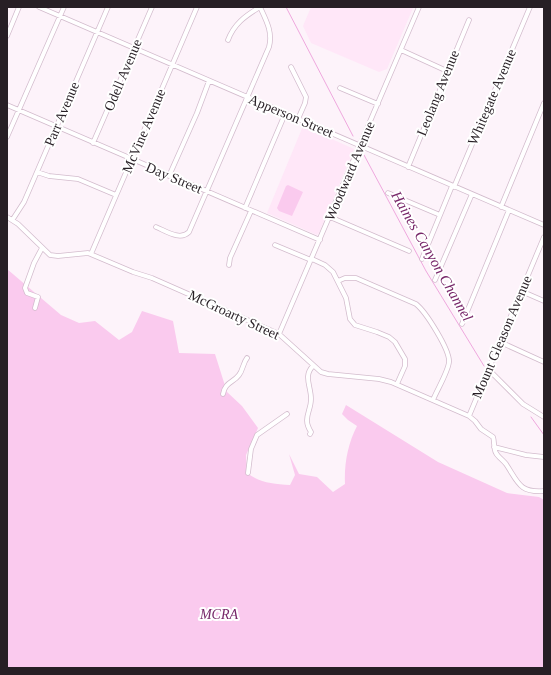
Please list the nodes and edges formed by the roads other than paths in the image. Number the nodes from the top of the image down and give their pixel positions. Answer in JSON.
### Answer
{"nodes":[{"id":1,"x":19,"y":7,"type":"edge"},
{"id":2,"x":39,"y":7,"type":"edge"},
{"id":3,"x":64,"y":7,"type":"edge"},
{"id":4,"x":108,"y":7,"type":"edge"},
{"id":5,"x":152,"y":7,"type":"edge"},
{"id":6,"x":197,"y":7,"type":"edge"},
{"id":7,"x":260,"y":7,"type":"edge"},
{"id":8,"x":419,"y":7,"type":"edge"},
{"id":9,"x":530,"y":7,"type":"edge"},
{"id":10,"x":60,"y":16,"type":"junction"},
{"id":11,"x":469,"y":20,"type":"dead end"},
{"id":12,"x":97,"y":32,"type":"junction"},
{"id":13,"x":7,"y":36,"type":"edge"},
{"id":14,"x":228,"y":40,"type":"dead end"},
{"id":15,"x":134,"y":48,"type":"junction"},
{"id":16,"x":400,"y":50,"type":"junction"},
{"id":17,"x":172,"y":65,"type":"junction"},
{"id":18,"x":291,"y":67,"type":"dead end"},
{"id":19,"x":447,"y":71,"type":"junction"},
{"id":20,"x":209,"y":81,"type":"junction"},
{"id":21,"x":340,"y":88,"type":"dead end"},
{"id":22,"x":247,"y":97,"type":"junction"},
{"id":23,"x":544,"y":103,"type":"edge"},
{"id":24,"x":378,"y":104,"type":"junction"},
{"id":25,"x":7,"y":105,"type":"edge"},
{"id":26,"x":19,"y":110,"type":"junction"},
{"id":27,"x":285,"y":114,"type":"junction"},
{"id":28,"x":298,"y":119,"type":"junction"},
{"id":29,"x":56,"y":127,"type":"junction"},
{"id":30,"x":7,"y":137,"type":"edge"},
{"id":31,"x":93,"y":143,"type":"junction"},
{"id":32,"x":360,"y":146,"type":"junction"},
{"id":33,"x":132,"y":160,"type":"junction"},
{"id":34,"x":408,"y":167,"type":"junction"},
{"id":35,"x":37,"y":172,"type":"junction"},
{"id":36,"x":169,"y":176,"type":"junction"},
{"id":37,"x":453,"y":186,"type":"junction"},
{"id":38,"x":206,"y":192,"type":"junction"},
{"id":39,"x":388,"y":193,"type":"dead end"},
{"id":40,"x":472,"y":194,"type":"junction"},
{"id":41,"x":116,"y":195,"type":"junction"},
{"id":42,"x":500,"y":207,"type":"junction"},
{"id":43,"x":245,"y":208,"type":"junction"},
{"id":44,"x":509,"y":210,"type":"junction"},
{"id":45,"x":251,"y":211,"type":"junction"},
{"id":46,"x":440,"y":215,"type":"junction"},
{"id":47,"x":7,"y":216,"type":"edge"},
{"id":48,"x":330,"y":217,"type":"junction"},
{"id":49,"x":13,"y":219,"type":"junction"},
{"id":50,"x":544,"y":224,"type":"edge"},
{"id":51,"x":156,"y":227,"type":"dead end"},
{"id":52,"x":544,"y":237,"type":"edge"},
{"id":53,"x":320,"y":240,"type":"junction"},
{"id":54,"x":276,"y":245,"type":"dead end"},
{"id":55,"x":42,"y":248,"type":"junction"},
{"id":56,"x":409,"y":251,"type":"dead end"},
{"id":57,"x":90,"y":254,"type":"junction"},
{"id":58,"x":312,"y":259,"type":"junction"},
{"id":59,"x":422,"y":259,"type":"dead end"},
{"id":60,"x":229,"y":265,"type":"dead end"},
{"id":61,"x":435,"y":280,"type":"dead end"},
{"id":62,"x":338,"y":281,"type":"junction"},
{"id":63,"x":521,"y":291,"type":"junction"},
{"id":64,"x":544,"y":301,"type":"edge"},
{"id":65,"x":35,"y":308,"type":"dead end"},
{"id":66,"x":462,"y":324,"type":"dead end"},
{"id":67,"x":279,"y":334,"type":"junction"},
{"id":68,"x":500,"y":342,"type":"junction"},
{"id":69,"x":247,"y":358,"type":"dead end"},
{"id":70,"x":544,"y":362,"type":"edge"},
{"id":71,"x":313,"y":366,"type":"junction"},
{"id":72,"x":488,"y":370,"type":"junction"},
{"id":73,"x":397,"y":384,"type":"junction"},
{"id":74,"x":223,"y":394,"type":"dead end"},
{"id":75,"x":433,"y":400,"type":"junction"},
{"id":76,"x":287,"y":414,"type":"dead end"},
{"id":77,"x":469,"y":416,"type":"junction"},
{"id":78,"x":544,"y":417,"type":"edge"},
{"id":79,"x":310,"y":434,"type":"dead end"},
{"id":80,"x":494,"y":447,"type":"junction"},
{"id":81,"x":544,"y":457,"type":"edge"},
{"id":82,"x":248,"y":473,"type":"dead end"},
{"id":83,"x":544,"y":491,"type":"edge"}],
"edges":[{"from":1,"to":13,"type":"street"},
{"from":2,"to":10,"type":"street","name":"Apperson Street"},
{"from":3,"to":10,"type":"street"},
{"from":4,"to":12,"type":"street","name":"Parr Avenue"},
{"from":5,"to":15,"type":"street","name":"Odell Avenue"},
{"from":6,"to":17,"type":"street","name":"McVine Avenue"},
{"from":7,"to":14,"type":"street"},
{"from":7,"to":22,"type":"street"},
{"from":8,"to":16,"type":"street","name":"Woodward Avenue"},
{"from":9,"to":37,"type":"street","name":"Whitegate Avenue"},
{"from":10,"to":12,"type":"street","name":"Apperson Street"},
{"from":10,"to":26,"type":"street"},
{"from":11,"to":19,"type":"street","name":"Leolang Avenue"},
{"from":12,"to":15,"type":"street","name":"Apperson Street"},
{"from":12,"to":29,"type":"street","name":"Parr Avenue"},
{"from":15,"to":17,"type":"street","name":"Apperson Street"},
{"from":15,"to":31,"type":"street","name":"Odell Avenue"},
{"from":16,"to":19,"type":"street"},
{"from":16,"to":24,"type":"street","name":"Woodward Avenue"},
{"from":17,"to":20,"type":"street","name":"Apperson Street"},
{"from":17,"to":33,"type":"street","name":"McVine Avenue"},
{"from":18,"to":28,"type":"street"},
{"from":19,"to":34,"type":"street","name":"Leolang Avenue"},
{"from":20,"to":22,"type":"street","name":"Apperson Street"},
{"from":20,"to":36,"type":"street"},
{"from":21,"to":24,"type":"street"},
{"from":22,"to":27,"type":"street","name":"Apperson Street"},
{"from":22,"to":38,"type":"street"},
{"from":23,"to":42,"type":"street"},
{"from":24,"to":32,"type":"street","name":"Woodward Avenue"},
{"from":25,"to":26,"type":"street","name":"Day Street"},
{"from":26,"to":29,"type":"street","name":"Day Street"},
{"from":26,"to":30,"type":"street"},
{"from":27,"to":28,"type":"street","name":"Apperson Street"},
{"from":27,"to":43,"type":"street"},
{"from":28,"to":32,"type":"street","name":"Apperson Street"},
{"from":29,"to":31,"type":"street","name":"Day Street"},
{"from":29,"to":35,"type":"street","name":"Parr Avenue"},
{"from":31,"to":33,"type":"street","name":"Day Street"},
{"from":32,"to":34,"type":"street","name":"Apperson Street"},
{"from":32,"to":48,"type":"street","name":"Woodward Avenue"},
{"from":33,"to":36,"type":"street","name":"Day Street"},
{"from":33,"to":41,"type":"street","name":"McVine Avenue"},
{"from":34,"to":37,"type":"street","name":"Apperson Street"},
{"from":35,"to":41,"type":"street"},
{"from":35,"to":49,"type":"street","name":"Parr Avenue"},
{"from":36,"to":38,"type":"street","name":"Day Street"},
{"from":37,"to":40,"type":"street","name":"Apperson Street"},
{"from":37,"to":46,"type":"street","name":"Whitegate Avenue"},
{"from":38,"to":43,"type":"street","name":"Day Street"},
{"from":38,"to":51,"type":"street"},
{"from":39,"to":46,"type":"street"},
{"from":40,"to":42,"type":"street","name":"Apperson Street"},
{"from":40,"to":61,"type":"street"},
{"from":41,"to":57,"type":"street","name":"McVine Avenue"},
{"from":42,"to":44,"type":"street","name":"Apperson Street"},
{"from":43,"to":45,"type":"street","name":"Day Street"},
{"from":44,"to":50,"type":"street","name":"Apperson Street"},
{"from":44,"to":66,"type":"street"},
{"from":45,"to":53,"type":"street","name":"Day Street"},
{"from":45,"to":60,"type":"street"},
{"from":46,"to":59,"type":"street","name":"Whitegate Avenue"},
{"from":47,"to":49,"type":"street","name":"McGroarty Street"},
{"from":48,"to":53,"type":"street","name":"Woodward Avenue"},
{"from":48,"to":56,"type":"street"},
{"from":49,"to":55,"type":"street","name":"McGroarty Street"},
{"from":52,"to":63,"type":"street","name":"Mount Gleason Avenue"},
{"from":53,"to":58,"type":"street","name":"Woodward Avenue"},
{"from":54,"to":58,"type":"street"},
{"from":55,"to":57,"type":"street","name":"McGroarty Street"},
{"from":55,"to":65,"type":"street"},
{"from":57,"to":67,"type":"street","name":"McGroarty Street"},
{"from":58,"to":62,"type":"street"},
{"from":58,"to":67,"type":"street","name":"Woodward Avenue"},
{"from":62,"to":73,"type":"street"},
{"from":62,"to":75,"type":"street"},
{"from":63,"to":64,"type":"street"},
{"from":63,"to":68,"type":"street","name":"Mount Gleason Avenue"},
{"from":67,"to":71,"type":"street","name":"McGroarty Street"},
{"from":68,"to":70,"type":"street"},
{"from":68,"to":72,"type":"street","name":"Mount Gleason Avenue"},
{"from":69,"to":74,"type":"street"},
{"from":71,"to":73,"type":"street","name":"McGroarty Street"},
{"from":71,"to":79,"type":"street"},
{"from":72,"to":77,"type":"street","name":"Mount Gleason Avenue"},
{"from":72,"to":78,"type":"street"},
{"from":73,"to":75,"type":"street","name":"McGroarty Street"},
{"from":75,"to":77,"type":"street","name":"McGroarty Street"},
{"from":76,"to":82,"type":"street"},
{"from":77,"to":80,"type":"street","name":"McGroarty Street"},
{"from":80,"to":81,"type":"street"},
{"from":80,"to":83,"type":"street","name":"McGroarty Street"}]}
